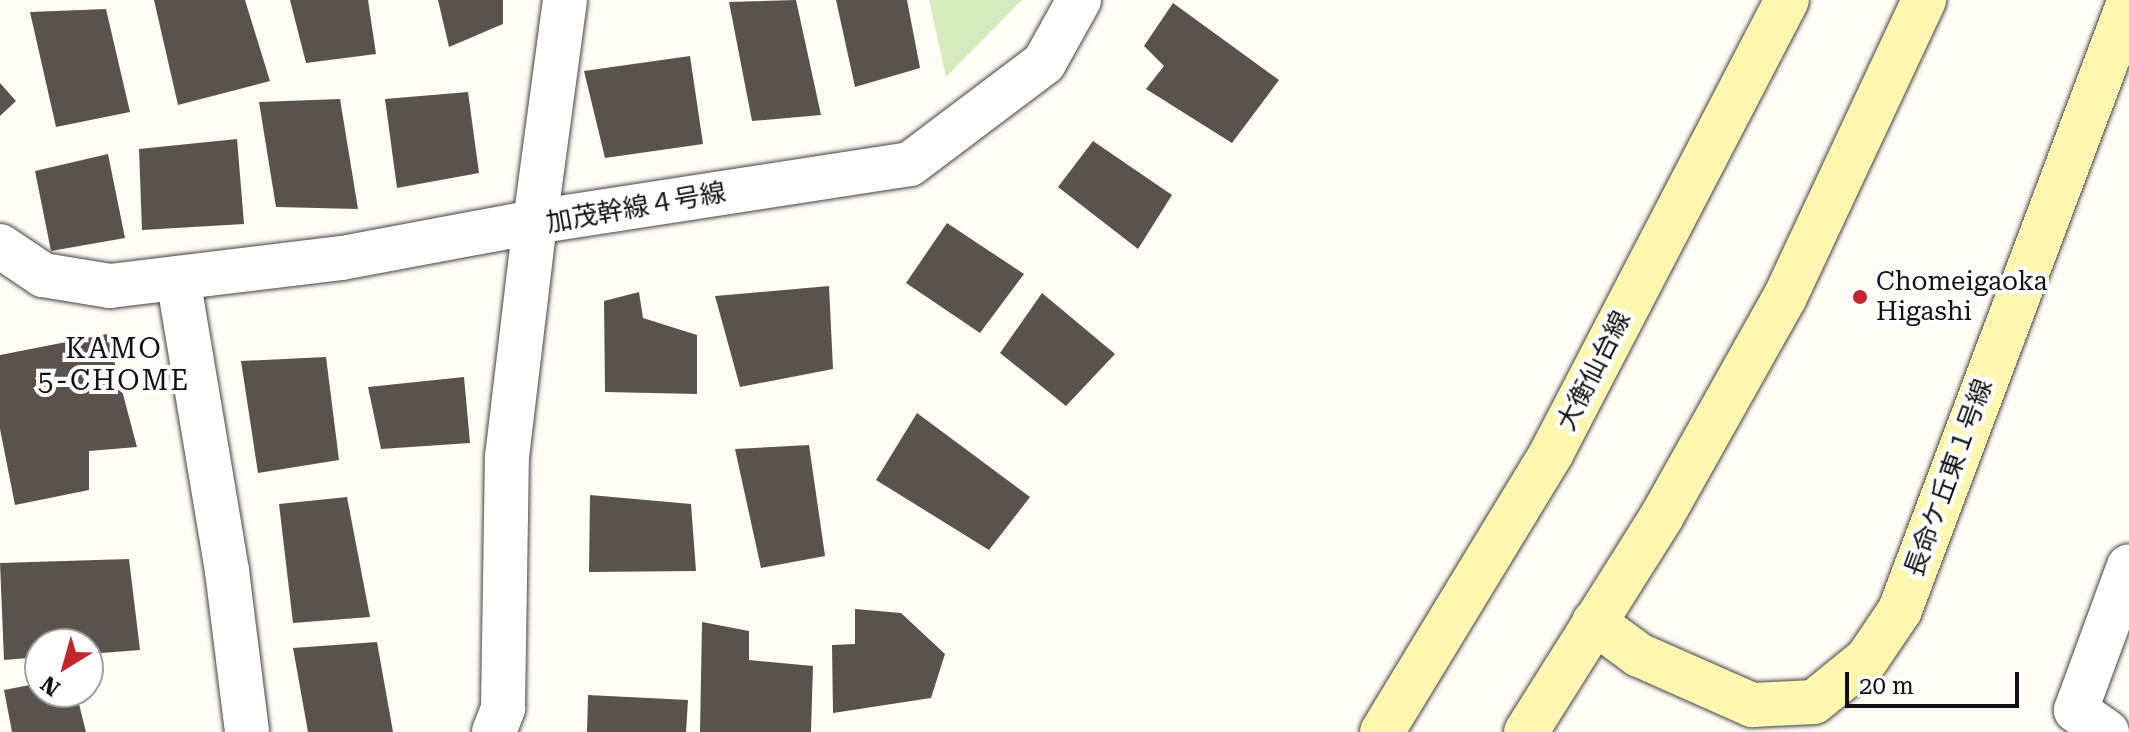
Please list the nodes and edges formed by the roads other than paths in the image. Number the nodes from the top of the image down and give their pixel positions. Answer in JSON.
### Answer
{"nodes":[{"id":1,"x":565,"y":0,"type":"edge"},
{"id":2,"x":1079,"y":0,"type":"edge"},
{"id":3,"x":1787,"y":0,"type":"edge"},
{"id":4,"x":1924,"y":0,"type":"edge"},
{"id":5,"x":2129,"y":2,"type":"edge"},
{"id":6,"x":535,"y":222,"type":"junction"},
{"id":7,"x":0,"y":246,"type":"edge"},
{"id":8,"x":178,"y":278,"type":"junction"},
{"id":9,"x":2129,"y":566,"type":"edge"},
{"id":10,"x":1594,"y":622,"type":"junction"},
{"id":11,"x":247,"y":732,"type":"edge"},
{"id":12,"x":494,"y":732,"type":"edge"},
{"id":13,"x":1382,"y":732,"type":"edge"},
{"id":14,"x":1526,"y":732,"type":"edge"},
{"id":15,"x":2107,"y":732,"type":"edge"}],
"edges":[{"from":1,"to":6,"type":"street"},
{"from":2,"to":6,"type":"street","name":"加茂幹線４号線"},
{"from":3,"to":13,"type":"main road","name":"大衡仙台線"},
{"from":4,"to":10,"type":"main road"},
{"from":5,"to":10,"type":"main road","name":"長命ケ丘東１号線"},
{"from":6,"to":8,"type":"street"},
{"from":6,"to":12,"type":"street","name":"加茂幹線４号線"},
{"from":7,"to":8,"type":"street"},
{"from":8,"to":11,"type":"street"},
{"from":9,"to":15,"type":"street"},
{"from":10,"to":14,"type":"main road"}]}
